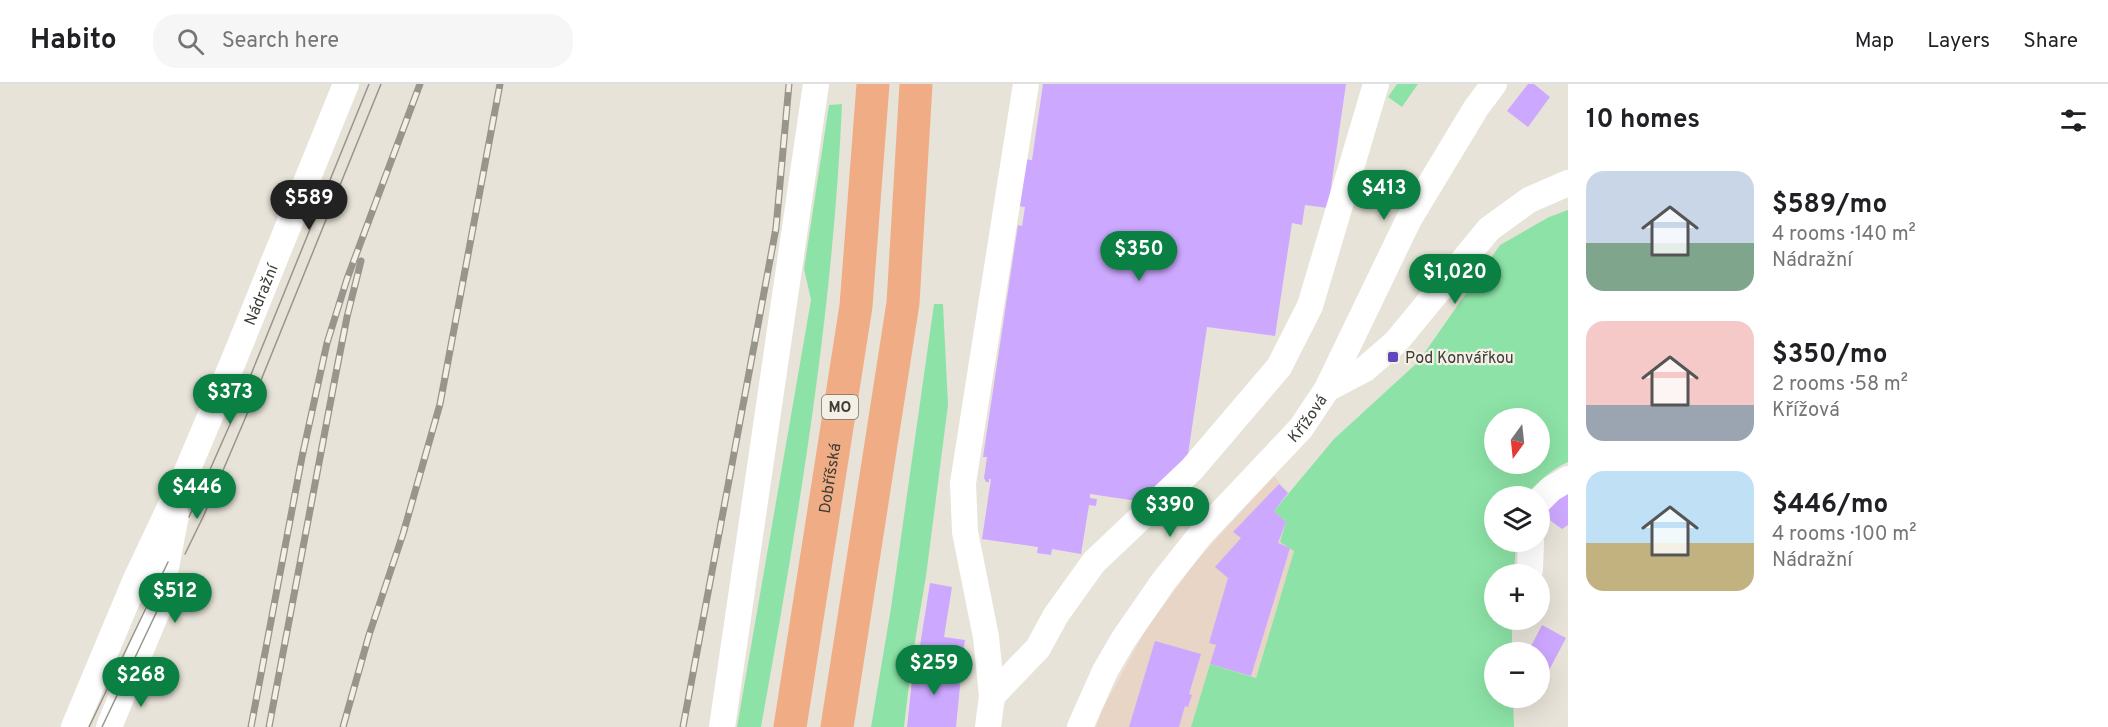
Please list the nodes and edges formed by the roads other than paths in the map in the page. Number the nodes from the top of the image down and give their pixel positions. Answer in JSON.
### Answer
{"nodes":[{"id":1,"x":346,"y":84,"type":"edge"},
{"id":2,"x":816,"y":84,"type":"edge"},
{"id":3,"x":873,"y":84,"type":"edge"},
{"id":4,"x":916,"y":84,"type":"edge"},
{"id":5,"x":1026,"y":84,"type":"edge"},
{"id":6,"x":1376,"y":84,"type":"edge"},
{"id":7,"x":1494,"y":84,"type":"edge"},
{"id":8,"x":1568,"y":183,"type":"edge"},
{"id":9,"x":1327,"y":390,"type":"junction"},
{"id":10,"x":187,"y":471,"type":"junction"},
{"id":11,"x":1568,"y":479,"type":"edge"},
{"id":12,"x":1550,"y":490,"type":"edge"},
{"id":13,"x":189,"y":517,"type":"dead end"},
{"id":14,"x":177,"y":558,"type":"junction"},
{"id":15,"x":992,"y":696,"type":"junction"},
{"id":16,"x":74,"y":727,"type":"edge"},
{"id":17,"x":109,"y":727,"type":"edge"},
{"id":18,"x":722,"y":727,"type":"edge"},
{"id":19,"x":790,"y":727,"type":"edge"},
{"id":20,"x":837,"y":727,"type":"edge"},
{"id":21,"x":988,"y":727,"type":"edge"},
{"id":22,"x":1080,"y":727,"type":"edge"}],
"edges":[{"from":1,"to":10,"type":"street","name":"Nádražní"},
{"from":2,"to":18,"type":"street"},
{"from":3,"to":19,"type":"highway","name":"Dobříšská","number":"MO"},
{"from":4,"to":20,"type":"highway"},
{"from":5,"to":15,"type":"street"},
{"from":6,"to":15,"type":"street"},
{"from":7,"to":9,"type":"street","name":"Křížová"},
{"from":8,"to":9,"type":"street"},
{"from":9,"to":22,"type":"street","name":"Křížová"},
{"from":10,"to":14,"type":"street","name":"Nádražní"},
{"from":10,"to":16,"type":"street","name":"Nádražní"},
{"from":11,"to":12,"type":"street"},
{"from":13,"to":14,"type":"street"},
{"from":14,"to":17,"type":"street","name":"Nádražní"},
{"from":15,"to":21,"type":"street"}]}
